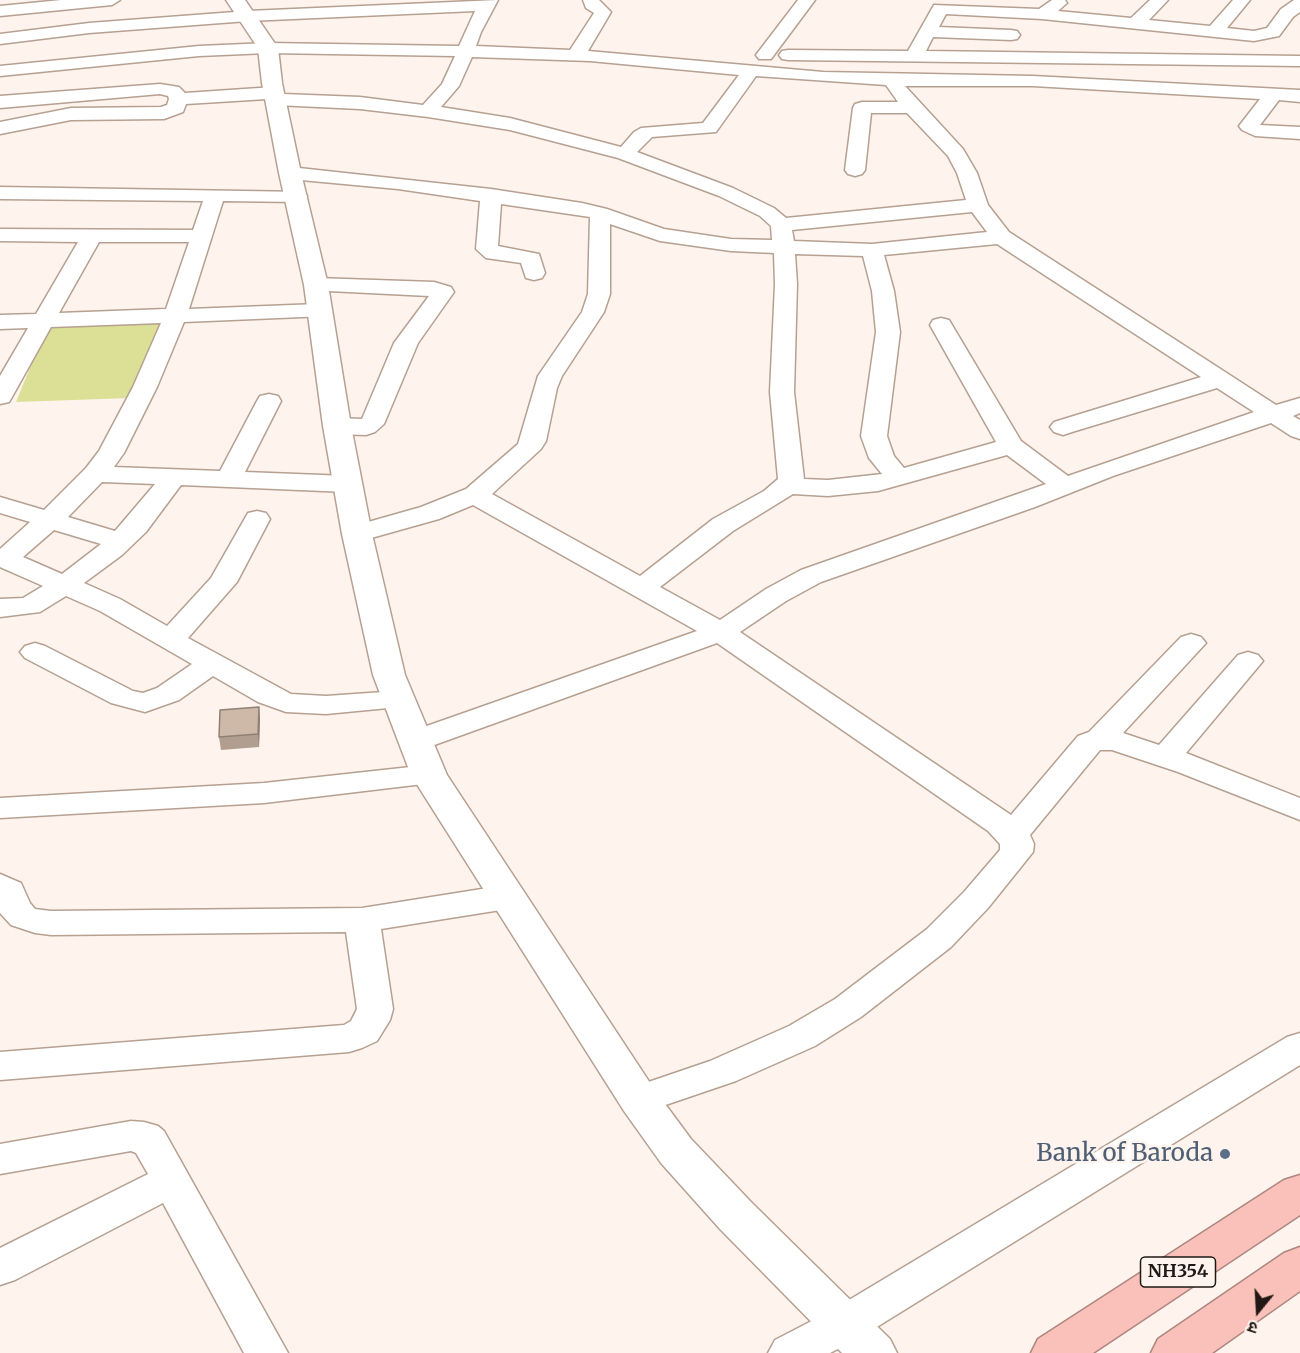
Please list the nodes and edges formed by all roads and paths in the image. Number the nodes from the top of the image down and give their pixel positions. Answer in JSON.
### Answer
{"nodes":[{"id":1,"x":112,"y":0,"type":"edge"},
{"id":2,"x":591,"y":0,"type":"edge"},
{"id":3,"x":807,"y":0,"type":"edge"},
{"id":4,"x":1064,"y":0,"type":"edge"},
{"id":5,"x":1160,"y":0,"type":"edge"},
{"id":6,"x":1242,"y":0,"type":"edge"},
{"id":7,"x":488,"y":3,"type":"edge"},
{"id":8,"x":943,"y":4,"type":"edge"},
{"id":9,"x":1300,"y":4,"type":"edge"},
{"id":10,"x":241,"y":8,"type":"edge"},
{"id":11,"x":0,"y":11,"type":"edge"},
{"id":12,"x":1042,"y":15,"type":"junction"},
{"id":13,"x":1135,"y":24,"type":"junction"},
{"id":14,"x":927,"y":32,"type":"junction"},
{"id":15,"x":1213,"y":33,"type":"junction"},
{"id":16,"x":1011,"y":35,"type":"dead end"},
{"id":17,"x":1266,"y":35,"type":"junction"},
{"id":18,"x":1289,"y":35,"type":"dead end"},
{"id":19,"x":0,"y":39,"type":"edge"},
{"id":20,"x":268,"y":48,"type":"junction"},
{"id":21,"x":466,"y":51,"type":"junction"},
{"id":22,"x":765,"y":55,"type":"junction"},
{"id":23,"x":583,"y":56,"type":"junction"},
{"id":24,"x":914,"y":57,"type":"junction"},
{"id":25,"x":1300,"y":61,"type":"edge"},
{"id":26,"x":752,"y":70,"type":"junction"},
{"id":27,"x":0,"y":71,"type":"edge"},
{"id":28,"x":891,"y":80,"type":"junction"},
{"id":29,"x":359,"y":87,"type":"dead end"},
{"id":30,"x":274,"y":92,"type":"junction"},
{"id":31,"x":1274,"y":94,"type":"junction"},
{"id":32,"x":1300,"y":96,"type":"edge"},
{"id":33,"x":178,"y":99,"type":"junction"},
{"id":34,"x":0,"y":102,"type":"edge"},
{"id":35,"x":912,"y":107,"type":"junction"},
{"id":36,"x":428,"y":111,"type":"junction"},
{"id":37,"x":0,"y":128,"type":"edge"},
{"id":38,"x":1300,"y":133,"type":"edge"},
{"id":39,"x":625,"y":154,"type":"junction"},
{"id":40,"x":855,"y":170,"type":"dead end"},
{"id":41,"x":294,"y":185,"type":"junction"},
{"id":42,"x":0,"y":193,"type":"edge"},
{"id":43,"x":491,"y":195,"type":"junction"},
{"id":44,"x":215,"y":196,"type":"junction"},
{"id":45,"x":978,"y":205,"type":"junction"},
{"id":46,"x":600,"y":213,"type":"junction"},
{"id":47,"x":781,"y":225,"type":"junction"},
{"id":48,"x":0,"y":235,"type":"edge"},
{"id":49,"x":92,"y":235,"type":"junction"},
{"id":50,"x":201,"y":236,"type":"junction"},
{"id":51,"x":1001,"y":237,"type":"junction"},
{"id":52,"x":784,"y":247,"type":"junction"},
{"id":53,"x":872,"y":250,"type":"junction"},
{"id":54,"x":534,"y":273,"type":"dead end"},
{"id":55,"x":317,"y":298,"type":"junction"},
{"id":56,"x":176,"y":315,"type":"junction"},
{"id":57,"x":43,"y":321,"type":"junction"},
{"id":58,"x":0,"y":322,"type":"edge"},
{"id":59,"x":941,"y":326,"type":"dead end"},
{"id":60,"x":1221,"y":379,"type":"junction"},
{"id":61,"x":0,"y":397,"type":"edge"},
{"id":62,"x":269,"y":401,"type":"dead end"},
{"id":63,"x":1288,"y":410,"type":"edge"},
{"id":64,"x":337,"y":426,"type":"junction"},
{"id":65,"x":1063,"y":427,"type":"dead end"},
{"id":66,"x":1300,"y":431,"type":"edge"},
{"id":67,"x":1011,"y":446,"type":"junction"},
{"id":68,"x":95,"y":474,"type":"junction"},
{"id":69,"x":174,"y":477,"type":"junction"},
{"id":70,"x":899,"y":478,"type":"junction"},
{"id":71,"x":229,"y":479,"type":"junction"},
{"id":72,"x":347,"y":484,"type":"junction"},
{"id":73,"x":787,"y":486,"type":"junction"},
{"id":74,"x":1066,"y":486,"type":"junction"},
{"id":75,"x":474,"y":495,"type":"junction"},
{"id":76,"x":0,"y":505,"type":"edge"},
{"id":77,"x":256,"y":519,"type":"dead end"},
{"id":78,"x":49,"y":520,"type":"junction"},
{"id":79,"x":357,"y":534,"type":"junction"},
{"id":80,"x":121,"y":541,"type":"junction"},
{"id":81,"x":3,"y":558,"type":"edge"},
{"id":82,"x":66,"y":584,"type":"junction"},
{"id":83,"x":643,"y":587,"type":"junction"},
{"id":84,"x":0,"y":608,"type":"edge"},
{"id":85,"x":720,"y":632,"type":"junction"},
{"id":86,"x":170,"y":640,"type":"junction"},
{"id":87,"x":1191,"y":643,"type":"dead end"},
{"id":88,"x":35,"y":652,"type":"dead end"},
{"id":89,"x":1248,"y":661,"type":"dead end"},
{"id":90,"x":213,"y":663,"type":"junction"},
{"id":91,"x":398,"y":700,"type":"junction"},
{"id":92,"x":1100,"y":739,"type":"junction"},
{"id":93,"x":415,"y":741,"type":"junction"},
{"id":94,"x":1166,"y":757,"type":"junction"},
{"id":95,"x":429,"y":775,"type":"junction"},
{"id":96,"x":0,"y":808,"type":"edge"},
{"id":97,"x":1300,"y":810,"type":"edge"},
{"id":98,"x":1013,"y":834,"type":"junction"},
{"id":99,"x":0,"y":885,"type":"edge"},
{"id":100,"x":507,"y":897,"type":"junction"},
{"id":101,"x":362,"y":920,"type":"junction"},
{"id":102,"x":1300,"y":1047,"type":"edge"},
{"id":103,"x":0,"y":1066,"type":"edge"},
{"id":104,"x":639,"y":1100,"type":"junction"},
{"id":105,"x":0,"y":1160,"type":"edge"},
{"id":106,"x":170,"y":1181,"type":"junction"},
{"id":107,"x":1300,"y":1192,"type":"edge"},
{"id":108,"x":1300,"y":1266,"type":"edge"},
{"id":109,"x":0,"y":1268,"type":"edge"},
{"id":110,"x":858,"y":1339,"type":"edge"},
{"id":111,"x":266,"y":1353,"type":"edge"},
{"id":112,"x":790,"y":1353,"type":"edge"},
{"id":113,"x":1056,"y":1353,"type":"edge"},
{"id":114,"x":1175,"y":1353,"type":"edge"}],
"edges":[{"from":1,"to":11,"type":"street"},
{"from":2,"to":23,"type":"street"},
{"from":3,"to":22,"type":"street"},
{"from":4,"to":12,"type":"street"},
{"from":5,"to":13,"type":"street"},
{"from":6,"to":15,"type":"street"},
{"from":7,"to":10,"type":"street"},
{"from":7,"to":21,"type":"street"},
{"from":8,"to":12,"type":"street"},
{"from":8,"to":14,"type":"street"},
{"from":9,"to":17,"type":"street"},
{"from":10,"to":19,"type":"street"},
{"from":10,"to":20,"type":"street"},
{"from":12,"to":13,"type":"street"},
{"from":13,"to":15,"type":"street"},
{"from":14,"to":16,"type":"street"},
{"from":14,"to":24,"type":"street"},
{"from":15,"to":17,"type":"street"},
{"from":17,"to":18,"type":"street"},
{"from":20,"to":21,"type":"street"},
{"from":20,"to":27,"type":"street"},
{"from":20,"to":30,"type":"street"},
{"from":21,"to":23,"type":"street"},
{"from":21,"to":36,"type":"street"},
{"from":22,"to":23,"type":"street"},
{"from":22,"to":24,"type":"street"},
{"from":23,"to":26,"type":"street"},
{"from":24,"to":25,"type":"street"},
{"from":26,"to":28,"type":"street"},
{"from":26,"to":39,"type":"street"},
{"from":28,"to":31,"type":"street"},
{"from":28,"to":35,"type":"street"},
{"from":29,"to":30,"type":"street"},
{"from":30,"to":33,"type":"street"},
{"from":30,"to":36,"type":"street"},
{"from":30,"to":41,"type":"street"},
{"from":31,"to":32,"type":"street"},
{"from":31,"to":38,"type":"street"},
{"from":33,"to":34,"type":"street"},
{"from":33,"to":37,"type":"street"},
{"from":35,"to":40,"type":"street"},
{"from":35,"to":45,"type":"street"},
{"from":36,"to":39,"type":"street"},
{"from":39,"to":47,"type":"street"},
{"from":41,"to":43,"type":"street"},
{"from":41,"to":44,"type":"street"},
{"from":41,"to":55,"type":"street"},
{"from":42,"to":44,"type":"street"},
{"from":43,"to":46,"type":"street"},
{"from":43,"to":54,"type":"street"},
{"from":44,"to":50,"type":"street"},
{"from":45,"to":47,"type":"street"},
{"from":45,"to":51,"type":"street"},
{"from":46,"to":52,"type":"street"},
{"from":46,"to":75,"type":"street"},
{"from":47,"to":52,"type":"street"},
{"from":48,"to":49,"type":"street"},
{"from":49,"to":50,"type":"street"},
{"from":49,"to":57,"type":"street"},
{"from":50,"to":56,"type":"street"},
{"from":51,"to":53,"type":"street"},
{"from":51,"to":60,"type":"street"},
{"from":52,"to":53,"type":"street"},
{"from":52,"to":73,"type":"street"},
{"from":53,"to":70,"type":"street"},
{"from":55,"to":56,"type":"street"},
{"from":55,"to":64,"type":"street"},
{"from":55,"to":64,"type":"street"},
{"from":56,"to":57,"type":"street"},
{"from":56,"to":68,"type":"street"},
{"from":57,"to":58,"type":"street"},
{"from":57,"to":61,"type":"street"},
{"from":59,"to":67,"type":"street"},
{"from":60,"to":63,"type":"street"},
{"from":60,"to":65,"type":"street"},
{"from":62,"to":71,"type":"street"},
{"from":63,"to":66,"type":"street"},
{"from":63,"to":74,"type":"street"},
{"from":64,"to":72,"type":"street"},
{"from":67,"to":70,"type":"street"},
{"from":67,"to":74,"type":"street"},
{"from":68,"to":69,"type":"street"},
{"from":68,"to":78,"type":"street"},
{"from":69,"to":71,"type":"street"},
{"from":69,"to":80,"type":"street"},
{"from":70,"to":73,"type":"street"},
{"from":71,"to":72,"type":"street"},
{"from":72,"to":79,"type":"street"},
{"from":73,"to":83,"type":"street"},
{"from":74,"to":85,"type":"street"},
{"from":75,"to":79,"type":"street"},
{"from":75,"to":83,"type":"street"},
{"from":76,"to":78,"type":"street"},
{"from":77,"to":86,"type":"street"},
{"from":78,"to":80,"type":"street"},
{"from":78,"to":81,"type":"street"},
{"from":79,"to":91,"type":"street"},
{"from":80,"to":82,"type":"street"},
{"from":81,"to":82,"type":"street"},
{"from":82,"to":84,"type":"street"},
{"from":82,"to":86,"type":"street"},
{"from":83,"to":85,"type":"street"},
{"from":85,"to":93,"type":"street"},
{"from":85,"to":98,"type":"street"},
{"from":86,"to":90,"type":"street"},
{"from":87,"to":92,"type":"street"},
{"from":88,"to":90,"type":"street"},
{"from":89,"to":94,"type":"street"},
{"from":90,"to":91,"type":"street"},
{"from":91,"to":93,"type":"street"},
{"from":92,"to":94,"type":"street"},
{"from":92,"to":98,"type":"street"},
{"from":93,"to":95,"type":"street"},
{"from":94,"to":97,"type":"street"},
{"from":95,"to":96,"type":"street"},
{"from":95,"to":100,"type":"street"},
{"from":98,"to":104,"type":"street"},
{"from":99,"to":101,"type":"street"},
{"from":100,"to":101,"type":"street"},
{"from":100,"to":104,"type":"street"},
{"from":101,"to":103,"type":"street"},
{"from":102,"to":110,"type":"street"},
{"from":104,"to":110,"type":"street"},
{"from":105,"to":106,"type":"street"},
{"from":106,"to":109,"type":"street"},
{"from":106,"to":111,"type":"street"},
{"from":107,"to":113,"type":"highway","number":"NH354"},
{"from":108,"to":114,"type":"highway"},
{"from":110,"to":112,"type":"street"}]}
